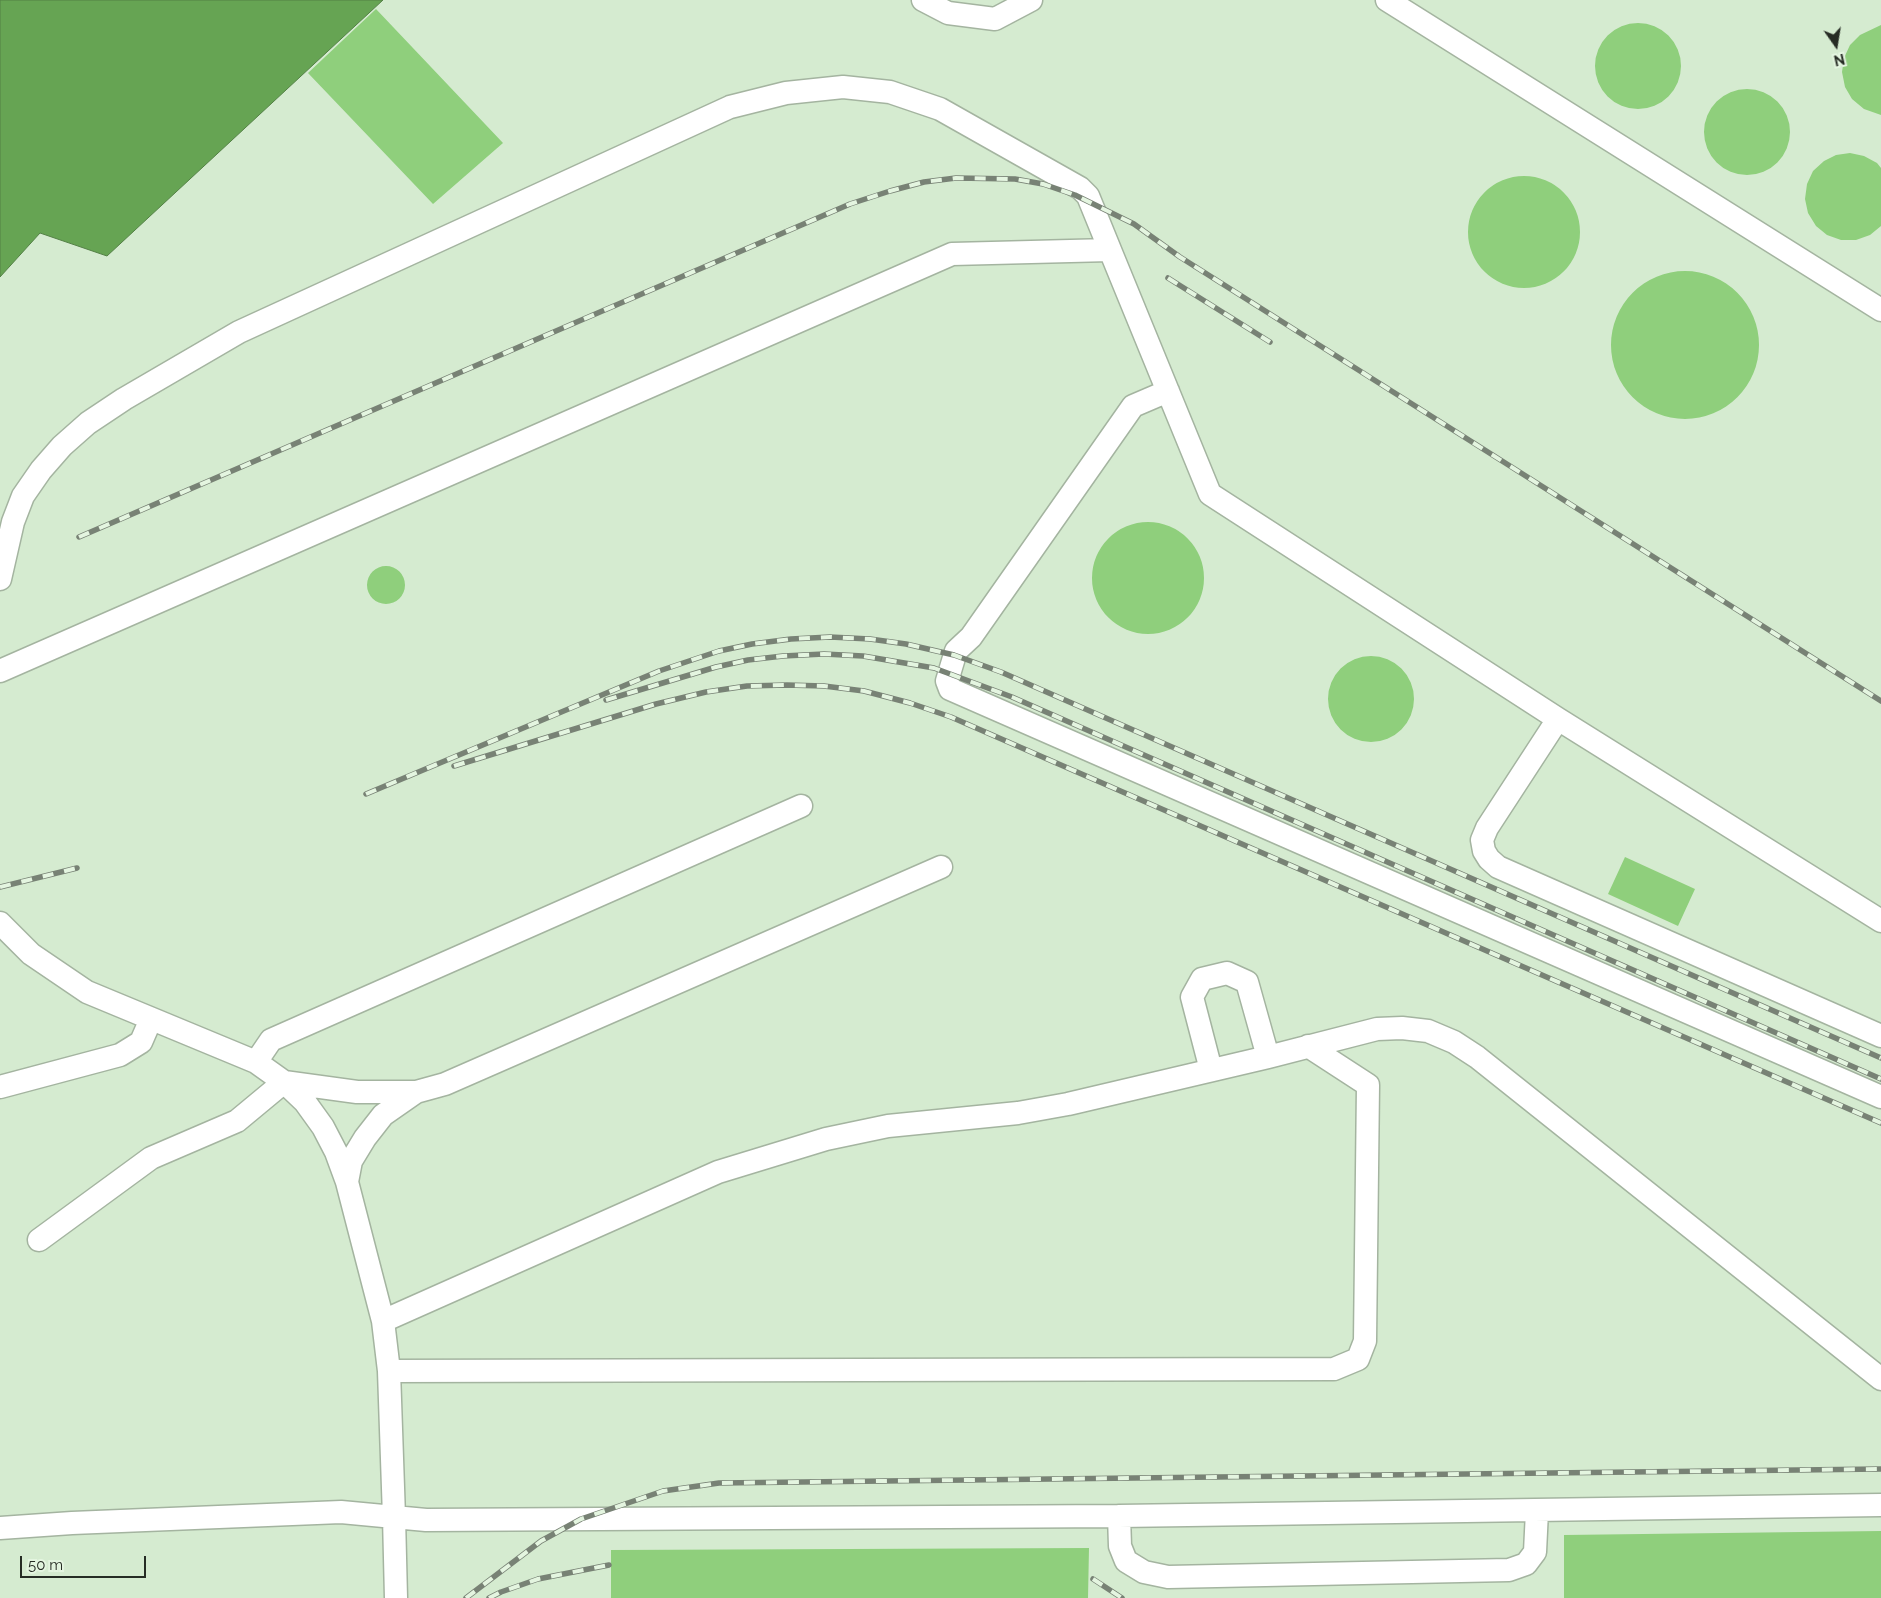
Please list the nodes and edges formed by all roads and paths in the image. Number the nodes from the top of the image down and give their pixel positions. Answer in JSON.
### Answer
{"nodes":[{"id":1,"x":923,"y":0,"type":"edge"},
{"id":2,"x":1031,"y":0,"type":"edge"},
{"id":3,"x":1387,"y":0,"type":"edge"},
{"id":4,"x":1110,"y":250,"type":"junction"},
{"id":5,"x":1881,"y":310,"type":"edge"},
{"id":6,"x":1168,"y":391,"type":"junction"},
{"id":7,"x":0,"y":579,"type":"edge"},
{"id":8,"x":0,"y":671,"type":"edge"},
{"id":9,"x":1558,"y":719,"type":"junction"},
{"id":10,"x":801,"y":806,"type":"dead end"},
{"id":11,"x":941,"y":867,"type":"dead end"},
{"id":12,"x":1881,"y":922,"type":"edge"},
{"id":13,"x":0,"y":923,"type":"edge"},
{"id":14,"x":151,"y":1019,"type":"junction"},
{"id":15,"x":1881,"y":1036,"type":"edge"},
{"id":16,"x":1308,"y":1046,"type":"junction"},
{"id":17,"x":1268,"y":1057,"type":"junction"},
{"id":18,"x":256,"y":1062,"type":"junction"},
{"id":19,"x":1211,"y":1070,"type":"junction"},
{"id":20,"x":284,"y":1082,"type":"junction"},
{"id":21,"x":0,"y":1087,"type":"edge"},
{"id":22,"x":416,"y":1092,"type":"junction"},
{"id":23,"x":1881,"y":1096,"type":"edge"},
{"id":24,"x":347,"y":1182,"type":"junction"},
{"id":25,"x":39,"y":1240,"type":"dead end"},
{"id":26,"x":383,"y":1321,"type":"junction"},
{"id":27,"x":389,"y":1371,"type":"junction"},
{"id":28,"x":1881,"y":1379,"type":"edge"},
{"id":29,"x":1881,"y":1505,"type":"edge"},
{"id":30,"x":1537,"y":1511,"type":"junction"},
{"id":31,"x":1119,"y":1516,"type":"junction"},
{"id":32,"x":394,"y":1517,"type":"junction"},
{"id":33,"x":0,"y":1528,"type":"edge"},
{"id":34,"x":396,"y":1598,"type":"edge"}],
"edges":[{"from":1,"to":2,"type":"lane"},
{"from":3,"to":5,"type":"lane"},
{"from":4,"to":6,"type":"lane"},
{"from":4,"to":7,"type":"lane"},
{"from":4,"to":8,"type":"lane"},
{"from":6,"to":9,"type":"lane"},
{"from":6,"to":23,"type":"lane"},
{"from":9,"to":12,"type":"lane"},
{"from":9,"to":15,"type":"lane"},
{"from":10,"to":18,"type":"lane"},
{"from":11,"to":22,"type":"lane"},
{"from":13,"to":14,"type":"lane"},
{"from":14,"to":18,"type":"lane"},
{"from":14,"to":21,"type":"lane"},
{"from":16,"to":17,"type":"lane"},
{"from":16,"to":27,"type":"lane"},
{"from":16,"to":28,"type":"lane"},
{"from":17,"to":19,"type":"lane"},
{"from":17,"to":19,"type":"lane"},
{"from":18,"to":20,"type":"lane"},
{"from":19,"to":26,"type":"lane"},
{"from":20,"to":22,"type":"lane"},
{"from":20,"to":24,"type":"lane"},
{"from":20,"to":25,"type":"lane"},
{"from":22,"to":24,"type":"lane"},
{"from":24,"to":26,"type":"lane"},
{"from":26,"to":27,"type":"lane"},
{"from":27,"to":32,"type":"lane"},
{"from":29,"to":30,"type":"lane"},
{"from":30,"to":31,"type":"lane"},
{"from":30,"to":31,"type":"lane"},
{"from":31,"to":32,"type":"lane"},
{"from":32,"to":33,"type":"lane"},
{"from":32,"to":34,"type":"lane"}]}
